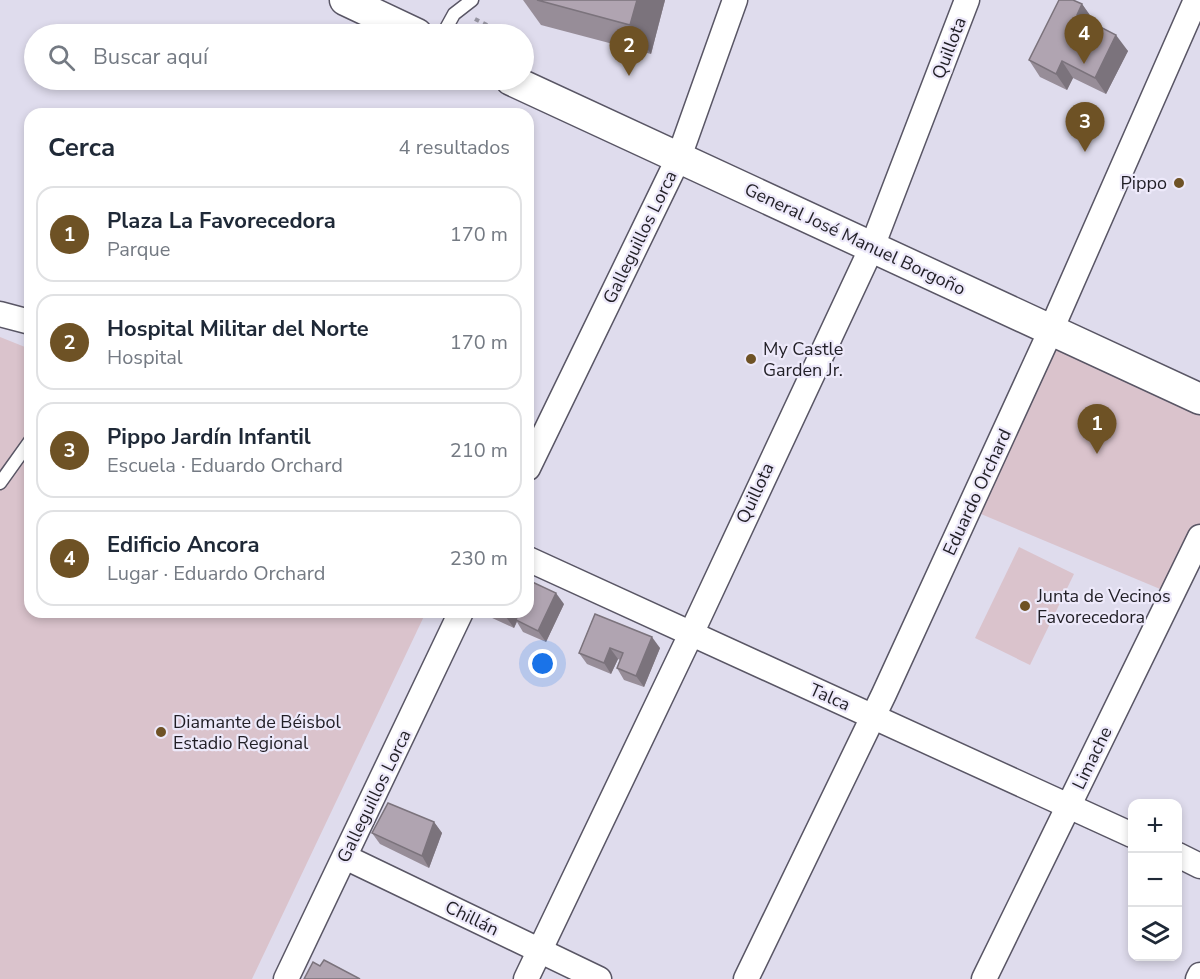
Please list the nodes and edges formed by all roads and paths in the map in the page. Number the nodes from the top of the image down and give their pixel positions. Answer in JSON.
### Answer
{"nodes":[{"id":1,"x":345,"y":0,"type":"edge"},
{"id":2,"x":472,"y":0,"type":"edge"},
{"id":3,"x":735,"y":0,"type":"edge"},
{"id":4,"x":967,"y":0,"type":"edge"},
{"id":5,"x":1196,"y":0,"type":"edge"},
{"id":6,"x":396,"y":24,"type":"edge"},
{"id":7,"x":448,"y":24,"type":"edge"},
{"id":8,"x":533,"y":90,"type":"edge"},
{"id":9,"x":679,"y":157,"type":"junction"},
{"id":10,"x":872,"y":247,"type":"junction"},
{"id":11,"x":0,"y":314,"type":"edge"},
{"id":12,"x":24,"y":320,"type":"edge"},
{"id":13,"x":1051,"y":330,"type":"junction"},
{"id":14,"x":1200,"y":399,"type":"edge"},
{"id":15,"x":24,"y":449,"type":"edge"},
{"id":16,"x":534,"y":456,"type":"edge"},
{"id":17,"x":0,"y":483,"type":"edge"},
{"id":18,"x":1200,"y":537,"type":"edge"},
{"id":19,"x":534,"y":562,"type":"edge"},
{"id":20,"x":458,"y":618,"type":"edge"},
{"id":21,"x":691,"y":634,"type":"junction"},
{"id":22,"x":873,"y":717,"type":"junction"},
{"id":23,"x":1068,"y":806,"type":"junction"},
{"id":24,"x":1128,"y":833,"type":"edge"},
{"id":25,"x":345,"y":856,"type":"junction"},
{"id":26,"x":1182,"y":857,"type":"edge"},
{"id":27,"x":1200,"y":866,"type":"edge"},
{"id":28,"x":539,"y":950,"type":"junction"},
{"id":29,"x":286,"y":979,"type":"edge"},
{"id":30,"x":526,"y":979,"type":"edge"},
{"id":31,"x":599,"y":979,"type":"edge"},
{"id":32,"x":746,"y":979,"type":"edge"},
{"id":33,"x":984,"y":979,"type":"edge"}],
"edges":[{"from":1,"to":6,"type":"street"},
{"from":2,"to":7,"type":"lane"},
{"from":3,"to":9,"type":"street","name":"Galleguillos Lorca"},
{"from":4,"to":10,"type":"street","name":"Quillota"},
{"from":5,"to":13,"type":"street","name":"Eduardo Orchard"},
{"from":8,"to":9,"type":"street","name":"General José Manuel Borgoño"},
{"from":9,"to":10,"type":"street","name":"General José Manuel Borgoño"},
{"from":9,"to":16,"type":"street","name":"Galleguillos Lorca"},
{"from":10,"to":13,"type":"street","name":"General José Manuel Borgoño"},
{"from":10,"to":21,"type":"street","name":"Quillota"},
{"from":11,"to":12,"type":"street"},
{"from":13,"to":14,"type":"street","name":"General José Manuel Borgoño"},
{"from":13,"to":22,"type":"street","name":"Eduardo Orchard"},
{"from":15,"to":17,"type":"lane"},
{"from":18,"to":23,"type":"street","name":"Limache"},
{"from":19,"to":21,"type":"street","name":"Talca"},
{"from":20,"to":25,"type":"street","name":"Galleguillos Lorca"},
{"from":21,"to":22,"type":"street","name":"Talca"},
{"from":21,"to":28,"type":"street","name":"Quillota"},
{"from":22,"to":23,"type":"street","name":"Talca"},
{"from":22,"to":32,"type":"street","name":"Eduardo Orchard"},
{"from":23,"to":24,"type":"street","name":"Talca"},
{"from":23,"to":33,"type":"street","name":"Limache"},
{"from":25,"to":28,"type":"street","name":"Chillán"},
{"from":25,"to":29,"type":"street","name":"Galleguillos Lorca"},
{"from":26,"to":27,"type":"street"},
{"from":28,"to":30,"type":"street","name":"Quillota"},
{"from":28,"to":31,"type":"street","name":"Chillán"}]}
